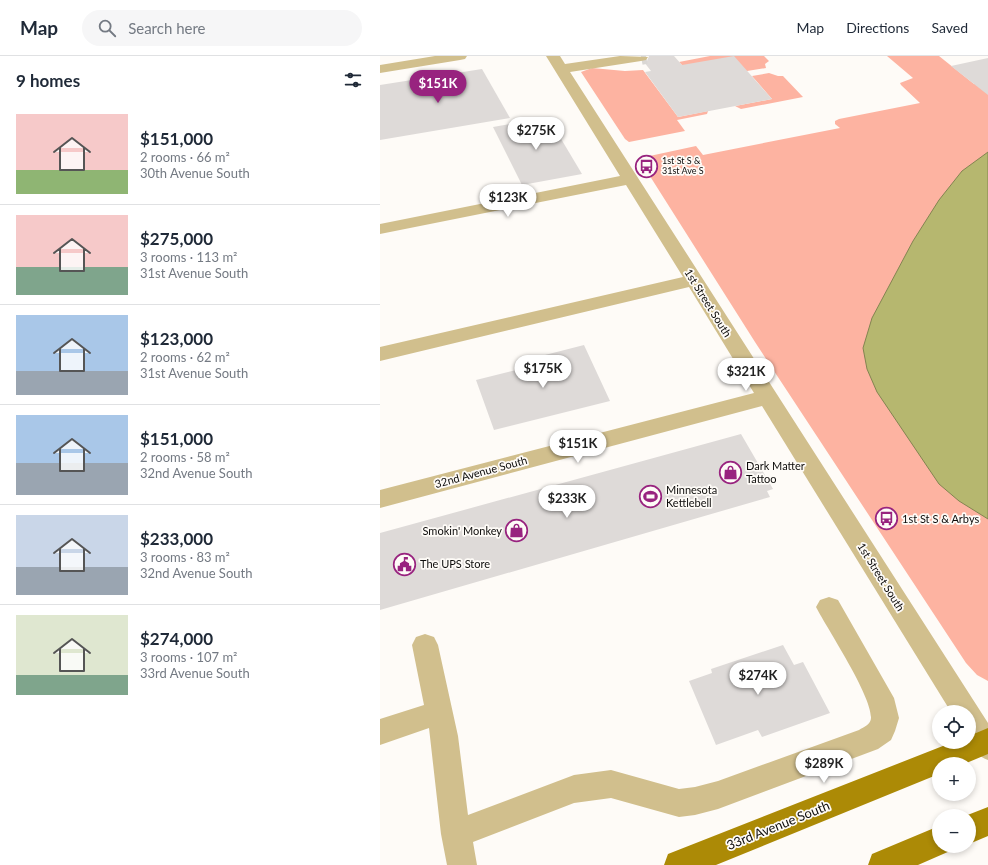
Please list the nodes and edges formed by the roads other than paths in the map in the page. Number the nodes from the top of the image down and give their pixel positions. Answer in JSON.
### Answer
{"nodes":[{"id":1,"x":460,"y":56,"type":"edge"},
{"id":2,"x":641,"y":57,"type":"dead end"},
{"id":3,"x":557,"y":62,"type":"edge"},
{"id":4,"x":380,"y":69,"type":"edge"},
{"id":5,"x":630,"y":179,"type":"junction"},
{"id":6,"x":380,"y":229,"type":"edge"},
{"id":7,"x":694,"y":280,"type":"junction"},
{"id":8,"x":380,"y":354,"type":"edge"},
{"id":9,"x":768,"y":397,"type":"junction"},
{"id":10,"x":380,"y":499,"type":"edge"},
{"id":11,"x":829,"y":607,"type":"dead end"},
{"id":12,"x":425,"y":645,"type":"dead end"},
{"id":13,"x":962,"y":705,"type":"edge"},
{"id":14,"x":439,"y":712,"type":"junction"},
{"id":15,"x":976,"y":727,"type":"edge"},
{"id":16,"x":380,"y":732,"type":"edge"},
{"id":17,"x":987,"y":743,"type":"edge"},
{"id":18,"x":988,"y":821,"type":"edge"},
{"id":19,"x":976,"y":826,"type":"edge"},
{"id":20,"x":456,"y":834,"type":"junction"},
{"id":21,"x":932,"y":844,"type":"edge"},
{"id":22,"x":462,"y":865,"type":"edge"},
{"id":23,"x":679,"y":865,"type":"edge"},
{"id":24,"x":883,"y":865,"type":"edge"}],
"edges":[{"from":1,"to":4,"type":"street"},
{"from":2,"to":3,"type":"street"},
{"from":3,"to":5,"type":"street","name":"1st Street South"},
{"from":5,"to":6,"type":"street"},
{"from":5,"to":7,"type":"street","name":"1st Street South"},
{"from":7,"to":8,"type":"street"},
{"from":7,"to":9,"type":"street","name":"1st Street South"},
{"from":9,"to":10,"type":"street","name":"32nd Avenue South"},
{"from":9,"to":13,"type":"street","name":"1st Street South"},
{"from":11,"to":20,"type":"street"},
{"from":12,"to":14,"type":"street"},
{"from":14,"to":16,"type":"street"},
{"from":14,"to":20,"type":"street"},
{"from":15,"to":17,"type":"street"},
{"from":17,"to":23,"type":"main road","name":"33rd Avenue South"},
{"from":18,"to":19,"type":"main road"},
{"from":20,"to":22,"type":"street"},
{"from":21,"to":24,"type":"main road"}]}
